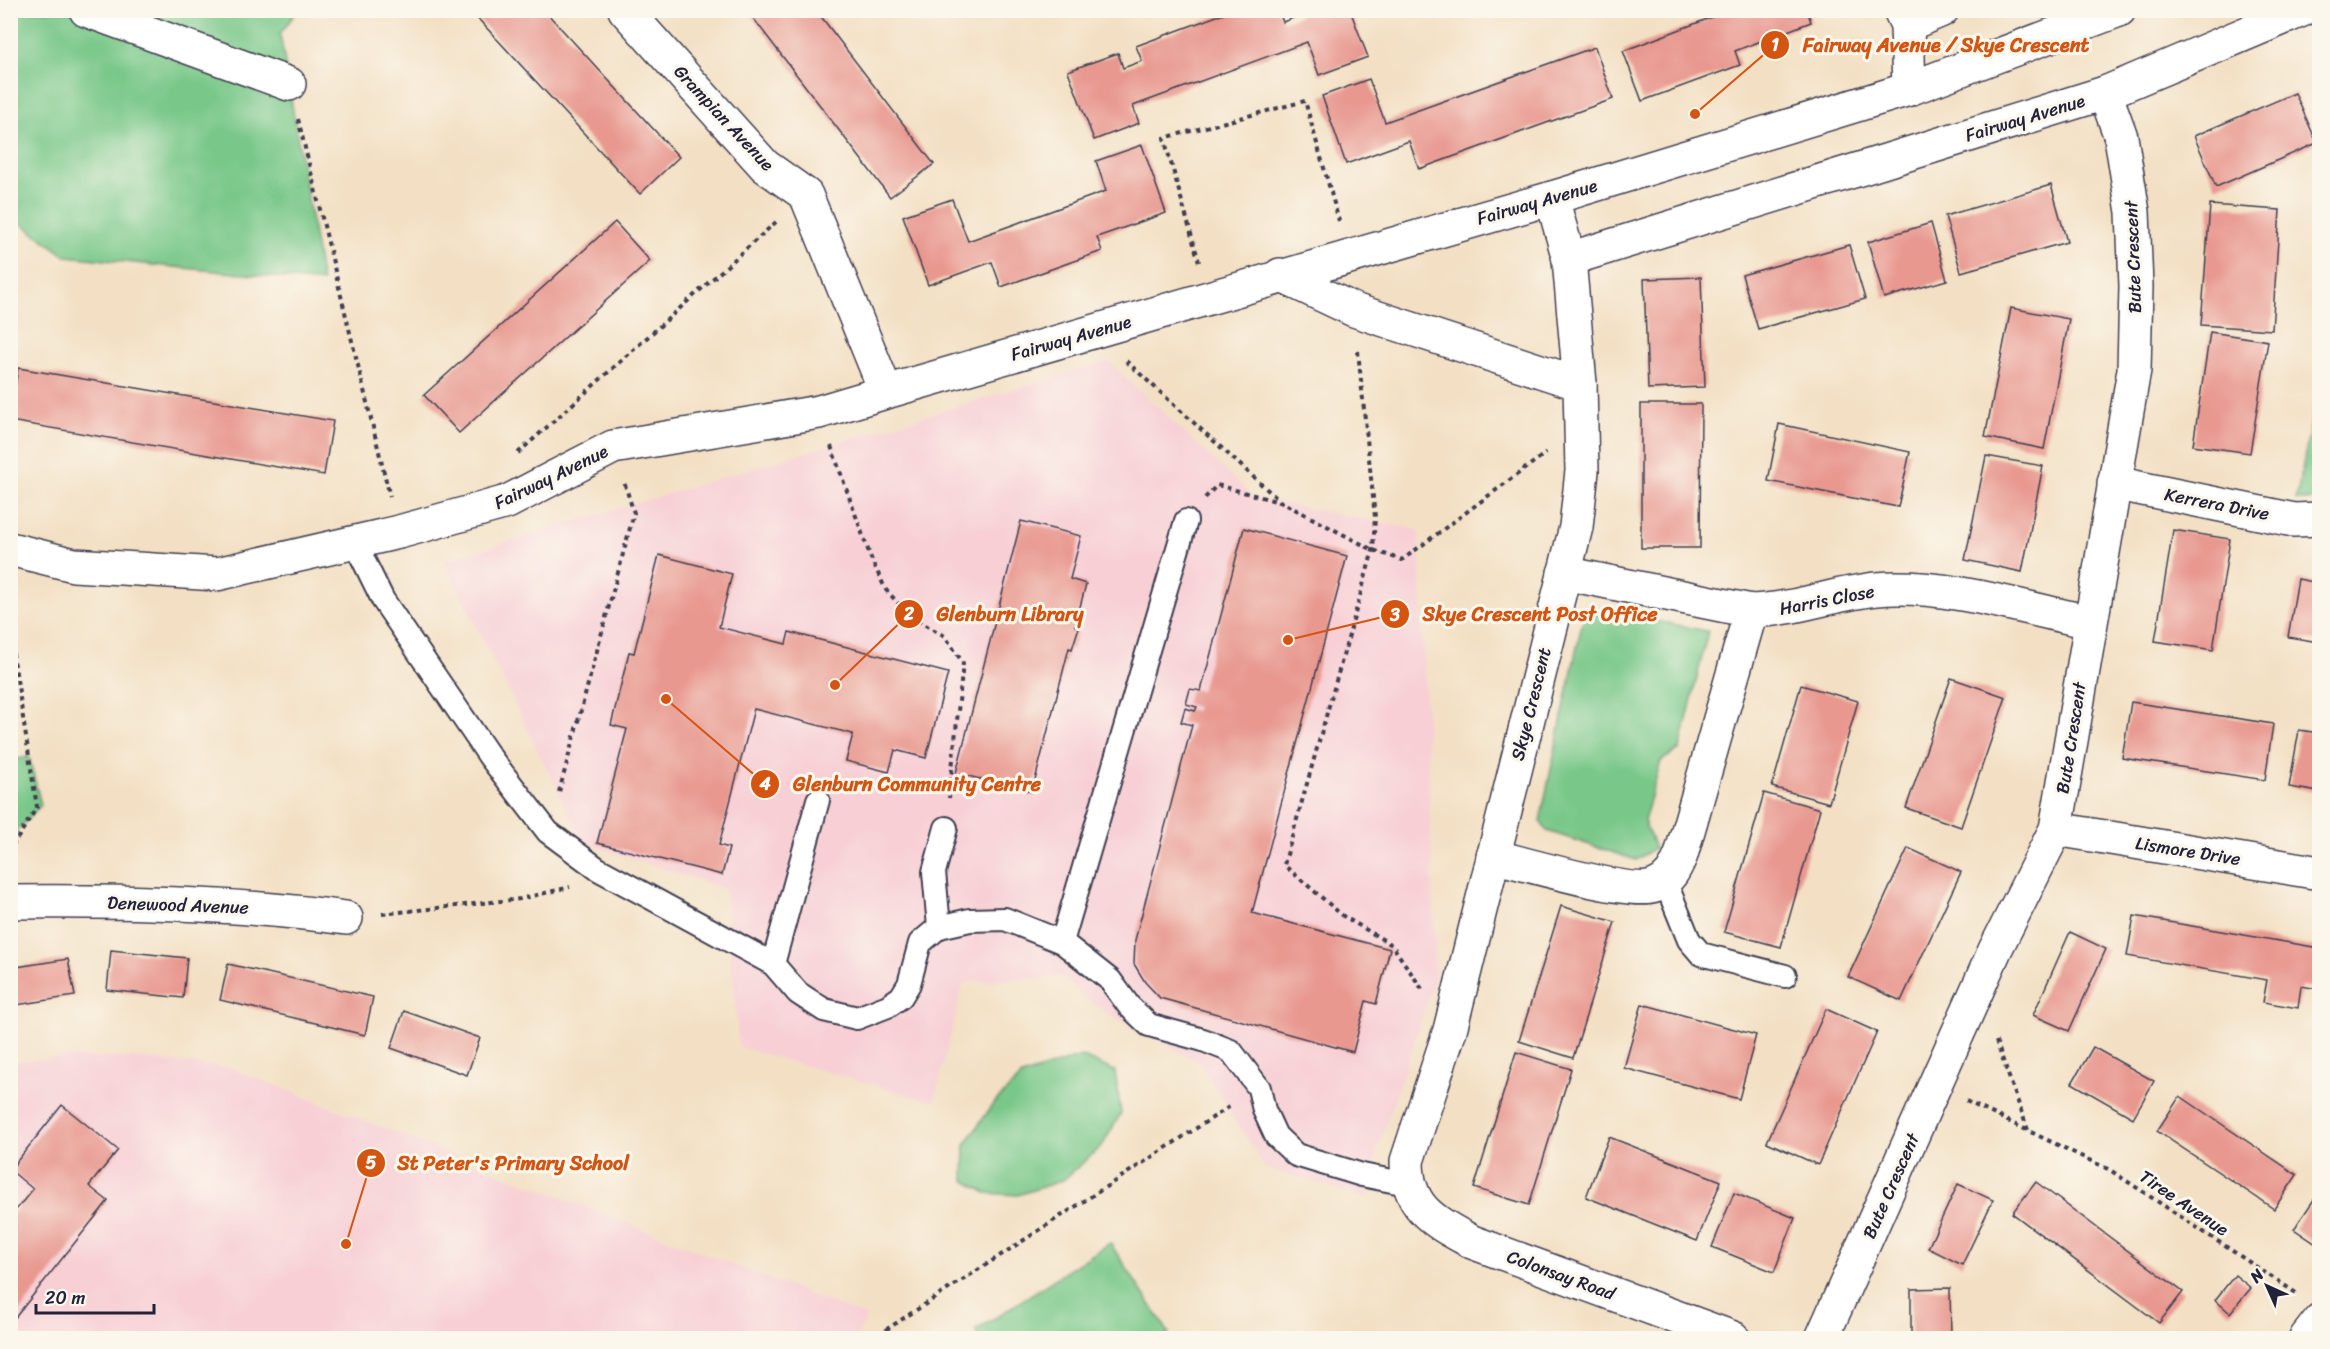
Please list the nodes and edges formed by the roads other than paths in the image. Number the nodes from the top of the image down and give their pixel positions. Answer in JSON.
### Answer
{"nodes":[{"id":1,"x":86,"y":10,"type":"edge"},
{"id":2,"x":626,"y":10,"type":"edge"},
{"id":3,"x":1942,"y":10,"type":"edge"},
{"id":4,"x":2119,"y":10,"type":"edge"},
{"id":5,"x":2302,"y":10,"type":"edge"},
{"id":6,"x":1904,"y":18,"type":"edge"},
{"id":7,"x":289,"y":84,"type":"road end"},
{"id":8,"x":1909,"y":89,"type":"junction"},
{"id":9,"x":2105,"y":93,"type":"junction"},
{"id":10,"x":1552,"y":198,"type":"junction"},
{"id":11,"x":1569,"y":259,"type":"junction"},
{"id":12,"x":1280,"y":275,"type":"junction"},
{"id":13,"x":1580,"y":384,"type":"junction"},
{"id":14,"x":886,"y":392,"type":"junction"},
{"id":15,"x":2114,"y":483,"type":"junction"},
{"id":16,"x":2319,"y":519,"type":"edge"},
{"id":17,"x":1186,"y":521,"type":"road end"},
{"id":18,"x":355,"y":543,"type":"junction"},
{"id":19,"x":10,"y":549,"type":"edge"},
{"id":20,"x":1564,"y":573,"type":"junction"},
{"id":21,"x":1751,"y":612,"type":"junction"},
{"id":22,"x":2090,"y":622,"type":"junction"},
{"id":23,"x":818,"y":800,"type":"dead end"},
{"id":24,"x":946,"y":828,"type":"road end"},
{"id":25,"x":2056,"y":829,"type":"junction"},
{"id":26,"x":1493,"y":856,"type":"junction"},
{"id":27,"x":2319,"y":873,"type":"edge"},
{"id":28,"x":1665,"y":881,"type":"junction"},
{"id":29,"x":10,"y":902,"type":"edge"},
{"id":30,"x":346,"y":918,"type":"road end"},
{"id":31,"x":939,"y":927,"type":"junction"},
{"id":32,"x":1062,"y":942,"type":"junction"},
{"id":33,"x":773,"y":964,"type":"junction"},
{"id":34,"x":1785,"y":975,"type":"dead end"},
{"id":35,"x":1407,"y":1184,"type":"junction"},
{"id":36,"x":2309,"y":1308,"type":"edge"},
{"id":37,"x":1733,"y":1338,"type":"edge"},
{"id":38,"x":1821,"y":1338,"type":"edge"},
{"id":39,"x":2306,"y":1338,"type":"edge"}],
"edges":[{"from":1,"to":7,"type":"street"},
{"from":2,"to":14,"type":"street","name":"Grampian Avenue"},
{"from":3,"to":6,"type":"street"},
{"from":4,"to":8,"type":"street","name":"Fairway Avenue"},
{"from":5,"to":9,"type":"street","name":"Fairway Avenue"},
{"from":6,"to":8,"type":"street"},
{"from":8,"to":10,"type":"street","name":"Fairway Avenue"},
{"from":9,"to":11,"type":"street","name":"Fairway Avenue"},
{"from":9,"to":15,"type":"street","name":"Bute Crescent"},
{"from":10,"to":11,"type":"street","name":"Skye Crescent"},
{"from":10,"to":12,"type":"street","name":"Fairway Avenue"},
{"from":11,"to":13,"type":"street","name":"Skye Crescent"},
{"from":12,"to":13,"type":"street"},
{"from":12,"to":14,"type":"street","name":"Fairway Avenue"},
{"from":13,"to":20,"type":"street","name":"Skye Crescent"},
{"from":14,"to":18,"type":"street","name":"Fairway Avenue"},
{"from":15,"to":16,"type":"street","name":"Kerrera Drive"},
{"from":15,"to":22,"type":"street","name":"Bute Crescent"},
{"from":17,"to":32,"type":"lane"},
{"from":18,"to":19,"type":"street","name":"Fairway Avenue"},
{"from":18,"to":33,"type":"lane"},
{"from":20,"to":21,"type":"street","name":"Harris Close"},
{"from":20,"to":26,"type":"street","name":"Skye Crescent"},
{"from":21,"to":22,"type":"street","name":"Harris Close"},
{"from":21,"to":28,"type":"street"},
{"from":22,"to":25,"type":"street","name":"Bute Crescent"},
{"from":23,"to":33,"type":"lane"},
{"from":24,"to":31,"type":"lane"},
{"from":25,"to":27,"type":"street","name":"Lismore Drive"},
{"from":25,"to":38,"type":"street","name":"Bute Crescent"},
{"from":26,"to":28,"type":"street"},
{"from":26,"to":35,"type":"street","name":"Skye Crescent"},
{"from":28,"to":34,"type":"lane"},
{"from":29,"to":30,"type":"street","name":"Denewood Avenue"},
{"from":31,"to":32,"type":"lane"},
{"from":31,"to":33,"type":"lane"},
{"from":32,"to":35,"type":"lane"},
{"from":35,"to":37,"type":"street","name":"Colonsay Road"},
{"from":36,"to":39,"type":"street"}]}
